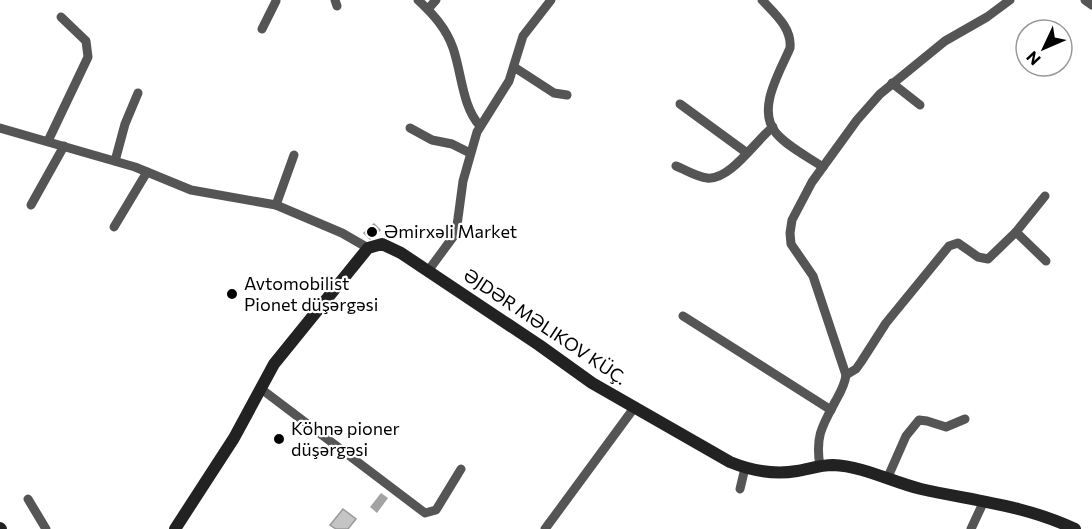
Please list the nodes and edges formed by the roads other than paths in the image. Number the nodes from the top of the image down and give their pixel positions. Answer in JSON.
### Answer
{"nodes":[{"id":1,"x":274,"y":0,"type":"edge"},
{"id":2,"x":284,"y":0,"type":"edge"},
{"id":3,"x":418,"y":0,"type":"edge"},
{"id":4,"x":436,"y":0,"type":"edge"},
{"id":5,"x":551,"y":0,"type":"edge"},
{"id":6,"x":762,"y":0,"type":"edge"},
{"id":7,"x":1010,"y":0,"type":"edge"},
{"id":8,"x":1085,"y":0,"type":"edge"},
{"id":9,"x":1092,"y":5,"type":"edge"},
{"id":10,"x":428,"y":9,"type":"junction"},
{"id":11,"x":61,"y":17,"type":"dead end"},
{"id":12,"x":262,"y":29,"type":"dead end"},
{"id":13,"x":514,"y":67,"type":"junction"},
{"id":14,"x":892,"y":83,"type":"junction"},
{"id":15,"x":138,"y":93,"type":"dead end"},
{"id":16,"x":567,"y":95,"type":"dead end"},
{"id":17,"x":680,"y":104,"type":"dead end"},
{"id":18,"x":920,"y":105,"type":"dead end"},
{"id":19,"x":480,"y":126,"type":"junction"},
{"id":20,"x":773,"y":127,"type":"junction"},
{"id":21,"x":0,"y":128,"type":"edge"},
{"id":22,"x":410,"y":128,"type":"dead end"},
{"id":23,"x":48,"y":141,"type":"junction"},
{"id":24,"x":64,"y":146,"type":"junction"},
{"id":25,"x":470,"y":153,"type":"junction"},
{"id":26,"x":747,"y":153,"type":"junction"},
{"id":27,"x":294,"y":154,"type":"dead end"},
{"id":28,"x":115,"y":161,"type":"junction"},
{"id":29,"x":676,"y":166,"type":"dead end"},
{"id":30,"x":823,"y":167,"type":"junction"},
{"id":31,"x":147,"y":172,"type":"junction"},
{"id":32,"x":1044,"y":196,"type":"dead end"},
{"id":33,"x":31,"y":205,"type":"dead end"},
{"id":34,"x":276,"y":205,"type":"junction"},
{"id":35,"x":114,"y":227,"type":"dead end"},
{"id":36,"x":1016,"y":232,"type":"junction"},
{"id":37,"x":368,"y":248,"type":"junction"},
{"id":38,"x":1046,"y":261,"type":"dead end"},
{"id":39,"x":428,"y":271,"type":"junction"},
{"id":40,"x":683,"y":316,"type":"dead end"},
{"id":41,"x":846,"y":375,"type":"junction"},
{"id":42,"x":260,"y":388,"type":"junction"},
{"id":43,"x":634,"y":408,"type":"junction"},
{"id":44,"x":831,"y":410,"type":"junction"},
{"id":45,"x":965,"y":419,"type":"dead end"},
{"id":46,"x":820,"y":466,"type":"junction"},
{"id":47,"x":745,"y":468,"type":"junction"},
{"id":48,"x":461,"y":470,"type":"dead end"},
{"id":49,"x":887,"y":479,"type":"junction"},
{"id":50,"x":740,"y":489,"type":"dead end"},
{"id":51,"x":28,"y":500,"type":"dead end"},
{"id":52,"x":984,"y":501,"type":"junction"},
{"id":53,"x":46,"y":529,"type":"edge"},
{"id":54,"x":176,"y":529,"type":"edge"},
{"id":55,"x":544,"y":529,"type":"edge"},
{"id":56,"x":971,"y":529,"type":"edge"},
{"id":57,"x":1075,"y":529,"type":"edge"}],
"edges":[{"from":1,"to":2,"type":"street"},
{"from":1,"to":12,"type":"street"},
{"from":3,"to":10,"type":"street"},
{"from":4,"to":10,"type":"street"},
{"from":5,"to":13,"type":"street"},
{"from":6,"to":20,"type":"street"},
{"from":7,"to":14,"type":"street"},
{"from":8,"to":9,"type":"street"},
{"from":10,"to":19,"type":"street"},
{"from":11,"to":23,"type":"street"},
{"from":13,"to":16,"type":"street"},
{"from":13,"to":19,"type":"street"},
{"from":14,"to":18,"type":"street"},
{"from":14,"to":30,"type":"street"},
{"from":15,"to":28,"type":"street"},
{"from":17,"to":26,"type":"street"},
{"from":19,"to":25,"type":"street"},
{"from":20,"to":26,"type":"street"},
{"from":20,"to":30,"type":"street"},
{"from":21,"to":23,"type":"street","name":"ƏJDƏR MƏLIKOV KÜÇ."},
{"from":22,"to":25,"type":"street"},
{"from":23,"to":24,"type":"street","name":"ƏJDƏR MƏLIKOV KÜÇ."},
{"from":24,"to":28,"type":"street","name":"ƏJDƏR MƏLIKOV KÜÇ."},
{"from":24,"to":33,"type":"street"},
{"from":25,"to":39,"type":"street"},
{"from":26,"to":29,"type":"street"},
{"from":27,"to":34,"type":"street"},
{"from":28,"to":31,"type":"street","name":"ƏJDƏR MƏLIKOV KÜÇ."},
{"from":30,"to":41,"type":"street"},
{"from":31,"to":34,"type":"street","name":"ƏJDƏR MƏLIKOV KÜÇ."},
{"from":31,"to":35,"type":"street"},
{"from":32,"to":36,"type":"street"},
{"from":34,"to":37,"type":"street","name":"ƏJDƏR MƏLIKOV KÜÇ."},
{"from":36,"to":38,"type":"street"},
{"from":36,"to":41,"type":"street"},
{"from":37,"to":39,"type":"street","name":"ƏJDƏR MƏLIKOV KÜÇ."},
{"from":37,"to":42,"type":"street"},
{"from":39,"to":43,"type":"street","name":"ƏJDƏR MƏLIKOV KÜÇ."},
{"from":40,"to":44,"type":"street"},
{"from":41,"to":44,"type":"street"},
{"from":42,"to":48,"type":"street"},
{"from":42,"to":54,"type":"street"},
{"from":43,"to":47,"type":"street","name":"ƏJDƏR MƏLIKOV KÜÇ."},
{"from":43,"to":55,"type":"street"},
{"from":44,"to":46,"type":"street"},
{"from":45,"to":49,"type":"street"},
{"from":46,"to":47,"type":"street","name":"ƏJDƏR MƏLIKOV KÜÇ."},
{"from":46,"to":49,"type":"street","name":"ƏJDƏR MƏLIKOV KÜÇ."},
{"from":47,"to":50,"type":"street"},
{"from":49,"to":52,"type":"street","name":"ƏJDƏR MƏLIKOV KÜÇ."},
{"from":51,"to":53,"type":"street"},
{"from":52,"to":56,"type":"street"},
{"from":52,"to":57,"type":"street","name":"ƏJDƏR MƏLIKOV KÜÇ."}]}
